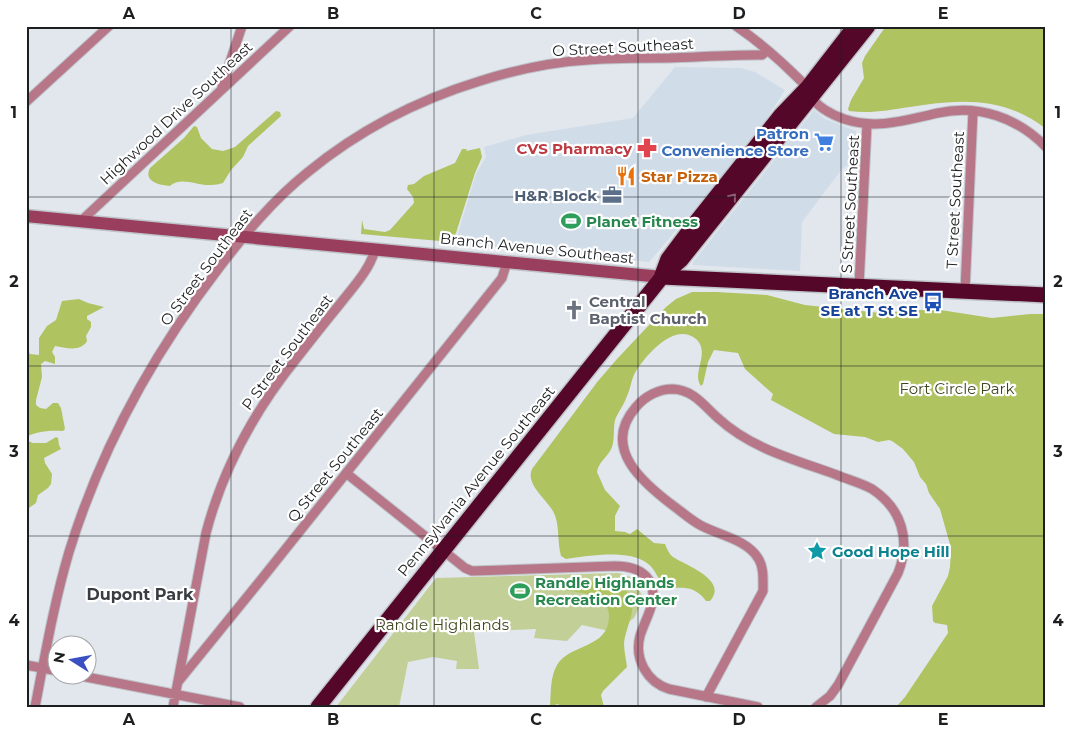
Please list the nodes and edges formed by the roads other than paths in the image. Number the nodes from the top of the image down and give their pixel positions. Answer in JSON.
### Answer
{"nodes":[{"id":1,"x":109,"y":26,"type":"edge"},
{"id":2,"x":242,"y":26,"type":"edge"},
{"id":3,"x":290,"y":26,"type":"edge"},
{"id":4,"x":736,"y":26,"type":"edge"},
{"id":5,"x":855,"y":26,"type":"edge"},
{"id":6,"x":868,"y":26,"type":"edge"},
{"id":7,"x":767,"y":51,"type":"junction"},
{"id":8,"x":221,"y":89,"type":"junction"},
{"id":9,"x":809,"y":93,"type":"junction"},
{"id":10,"x":26,"y":102,"type":"edge"},
{"id":11,"x":973,"y":111,"type":"junction"},
{"id":12,"x":867,"y":124,"type":"junction"},
{"id":13,"x":1046,"y":147,"type":"edge"},
{"id":14,"x":26,"y":216,"type":"edge"},
{"id":15,"x":81,"y":221,"type":"junction"},
{"id":16,"x":243,"y":237,"type":"junction"},
{"id":17,"x":374,"y":250,"type":"junction"},
{"id":18,"x":507,"y":262,"type":"junction"},
{"id":19,"x":662,"y":277,"type":"junction"},
{"id":20,"x":860,"y":286,"type":"junction"},
{"id":21,"x":965,"y":291,"type":"junction"},
{"id":22,"x":1046,"y":295,"type":"edge"},
{"id":23,"x":346,"y":473,"type":"junction"},
{"id":24,"x":443,"y":550,"type":"junction"},
{"id":25,"x":26,"y":665,"type":"edge"},
{"id":26,"x":42,"y":668,"type":"junction"},
{"id":27,"x":48,"y":669,"type":"edge"},
{"id":28,"x":98,"y":679,"type":"edge"},
{"id":29,"x":178,"y":682,"type":"junction"},
{"id":30,"x":175,"y":694,"type":"junction"},
{"id":31,"x":706,"y":697,"type":"junction"},
{"id":32,"x":35,"y":707,"type":"edge"},
{"id":33,"x":173,"y":707,"type":"edge"},
{"id":34,"x":240,"y":707,"type":"edge"},
{"id":35,"x":318,"y":707,"type":"edge"},
{"id":36,"x":758,"y":707,"type":"edge"},
{"id":37,"x":816,"y":707,"type":"edge"}],
"edges":[{"from":1,"to":10,"type":"street"},
{"from":2,"to":8,"type":"street"},
{"from":3,"to":8,"type":"street","name":"Highwood Drive Southeast"},
{"from":4,"to":7,"type":"street"},
{"from":5,"to":9,"type":"highway","name":"Pennsylvania Avenue Southeast"},
{"from":6,"to":9,"type":"highway","name":"Pennsylvania Avenue Southeast"},
{"from":7,"to":9,"type":"street"},
{"from":7,"to":16,"type":"street","name":"O Street Southeast"},
{"from":8,"to":15,"type":"street","name":"Highwood Drive Southeast"},
{"from":9,"to":12,"type":"street"},
{"from":9,"to":19,"type":"highway","name":"Pennsylvania Avenue Southeast"},
{"from":11,"to":12,"type":"street"},
{"from":11,"to":13,"type":"street"},
{"from":11,"to":21,"type":"street","name":"T Street Southeast"},
{"from":12,"to":20,"type":"street","name":"S Street Southeast"},
{"from":14,"to":15,"type":"main road","name":"Branch Avenue Southeast"},
{"from":15,"to":16,"type":"main road","name":"Branch Avenue Southeast"},
{"from":16,"to":17,"type":"main road","name":"Branch Avenue Southeast"},
{"from":16,"to":26,"type":"street","name":"O Street Southeast"},
{"from":17,"to":18,"type":"main road","name":"Branch Avenue Southeast"},
{"from":17,"to":29,"type":"street","name":"P Street Southeast"},
{"from":18,"to":19,"type":"main road","name":"Branch Avenue Southeast"},
{"from":18,"to":23,"type":"street","name":"Q Street Southeast"},
{"from":19,"to":20,"type":"highway","name":"Branch Avenue Southeast"},
{"from":19,"to":24,"type":"highway","name":"Pennsylvania Avenue Southeast"},
{"from":20,"to":21,"type":"highway","name":"Branch Avenue Southeast"},
{"from":21,"to":22,"type":"highway","name":"Branch Avenue Southeast"},
{"from":23,"to":24,"type":"street"},
{"from":23,"to":29,"type":"street","name":"Q Street Southeast"},
{"from":24,"to":31,"type":"street"},
{"from":24,"to":35,"type":"highway","name":"Pennsylvania Avenue Southeast"},
{"from":25,"to":26,"type":"street"},
{"from":26,"to":27,"type":"street"},
{"from":26,"to":32,"type":"street","name":"O Street Southeast"},
{"from":28,"to":30,"type":"street"},
{"from":29,"to":30,"type":"street","name":"P Street Southeast"},
{"from":30,"to":33,"type":"street","name":"P Street Southeast"},
{"from":30,"to":34,"type":"street"},
{"from":31,"to":36,"type":"street"},
{"from":31,"to":37,"type":"street"}]}
